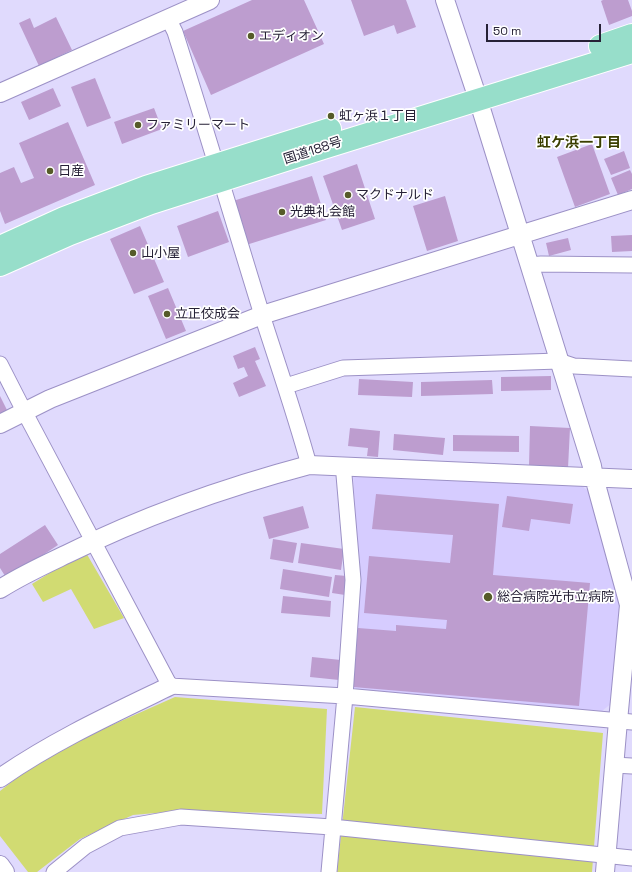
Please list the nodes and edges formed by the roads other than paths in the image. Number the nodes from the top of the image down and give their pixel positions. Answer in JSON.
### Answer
{"nodes":[{"id":1,"x":210,"y":0,"type":"edge"},
{"id":2,"x":445,"y":0,"type":"edge"},
{"id":3,"x":168,"y":18,"type":"junction"},
{"id":4,"x":632,"y":36,"type":"edge"},
{"id":5,"x":632,"y":52,"type":"edge"},
{"id":6,"x":476,"y":92,"type":"junction"},
{"id":7,"x":0,"y":93,"type":"edge"},
{"id":8,"x":219,"y":173,"type":"junction"},
{"id":9,"x":632,"y":200,"type":"edge"},
{"id":10,"x":520,"y":235,"type":"junction"},
{"id":11,"x":0,"y":247,"type":"edge"},
{"id":12,"x":0,"y":265,"type":"edge"},
{"id":13,"x":529,"y":265,"type":"junction"},
{"id":14,"x":632,"y":265,"type":"edge"},
{"id":15,"x":262,"y":315,"type":"junction"},
{"id":16,"x":559,"y":361,"type":"junction"},
{"id":17,"x":0,"y":364,"type":"edge"},
{"id":18,"x":632,"y":369,"type":"edge"},
{"id":19,"x":286,"y":386,"type":"junction"},
{"id":20,"x":24,"y":411,"type":"junction"},
{"id":21,"x":0,"y":424,"type":"edge"},
{"id":22,"x":309,"y":465,"type":"junction"},
{"id":23,"x":345,"y":466,"type":"junction"},
{"id":24,"x":594,"y":477,"type":"junction"},
{"id":25,"x":632,"y":479,"type":"edge"},
{"id":26,"x":93,"y":541,"type":"junction"},
{"id":27,"x":0,"y":589,"type":"edge"},
{"id":28,"x":631,"y":605,"type":"edge"},
{"id":29,"x":170,"y":686,"type":"junction"},
{"id":30,"x":345,"y":696,"type":"junction"},
{"id":31,"x":625,"y":722,"type":"edge"},
{"id":32,"x":614,"y":765,"type":"junction"},
{"id":33,"x":632,"y":766,"type":"edge"},
{"id":34,"x":0,"y":778,"type":"edge"},
{"id":35,"x":332,"y":828,"type":"junction"},
{"id":36,"x":632,"y":858,"type":"edge"},
{"id":37,"x":605,"y":863,"type":"edge"},
{"id":38,"x":0,"y":865,"type":"edge"},
{"id":39,"x":6,"y":872,"type":"edge"},
{"id":40,"x":54,"y":872,"type":"edge"},
{"id":41,"x":329,"y":872,"type":"edge"}],
"edges":[{"from":1,"to":3,"type":"street"},
{"from":2,"to":6,"type":"street"},
{"from":3,"to":7,"type":"street"},
{"from":3,"to":8,"type":"street"},
{"from":4,"to":6,"type":"highway","name":"国道188号"},
{"from":5,"to":6,"type":"highway","name":"国道188号"},
{"from":6,"to":8,"type":"highway","name":"国道188号"},
{"from":6,"to":10,"type":"street"},
{"from":8,"to":11,"type":"highway","name":"国道188号"},
{"from":8,"to":12,"type":"highway","name":"国道188号"},
{"from":8,"to":15,"type":"street"},
{"from":9,"to":10,"type":"street"},
{"from":10,"to":13,"type":"street"},
{"from":10,"to":15,"type":"street"},
{"from":13,"to":14,"type":"street"},
{"from":13,"to":16,"type":"street"},
{"from":15,"to":19,"type":"street"},
{"from":15,"to":20,"type":"street"},
{"from":16,"to":18,"type":"street"},
{"from":16,"to":19,"type":"street"},
{"from":16,"to":24,"type":"street"},
{"from":17,"to":20,"type":"street"},
{"from":19,"to":22,"type":"street"},
{"from":20,"to":21,"type":"street"},
{"from":20,"to":26,"type":"street"},
{"from":22,"to":23,"type":"street"},
{"from":22,"to":26,"type":"street"},
{"from":23,"to":24,"type":"street"},
{"from":23,"to":30,"type":"street"},
{"from":24,"to":25,"type":"street"},
{"from":24,"to":28,"type":"street"},
{"from":26,"to":27,"type":"street"},
{"from":26,"to":29,"type":"street"},
{"from":28,"to":31,"type":"street"},
{"from":29,"to":30,"type":"street"},
{"from":29,"to":34,"type":"street"},
{"from":30,"to":31,"type":"street"},
{"from":30,"to":35,"type":"street"},
{"from":31,"to":32,"type":"street"},
{"from":32,"to":33,"type":"street"},
{"from":32,"to":37,"type":"street"},
{"from":35,"to":37,"type":"street"},
{"from":35,"to":40,"type":"street"},
{"from":35,"to":41,"type":"street"},
{"from":36,"to":37,"type":"street"},
{"from":38,"to":39,"type":"street"}]}
